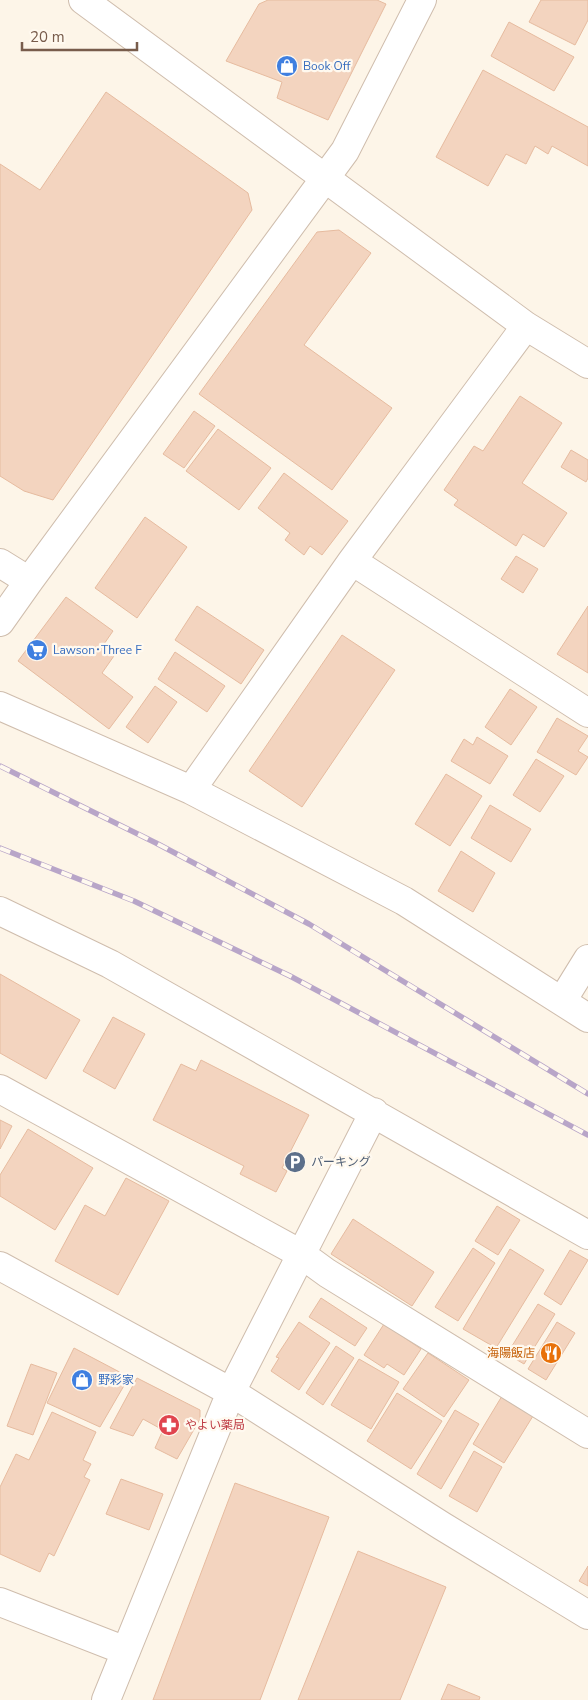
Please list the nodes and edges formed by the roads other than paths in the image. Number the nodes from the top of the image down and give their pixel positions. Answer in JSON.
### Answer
{"nodes":[{"id":1,"x":83,"y":0,"type":"edge"},
{"id":2,"x":422,"y":0,"type":"edge"},
{"id":3,"x":326,"y":179,"type":"junction"},
{"id":4,"x":526,"y":326,"type":"junction"},
{"id":5,"x":588,"y":364,"type":"edge"},
{"id":6,"x":352,"y":561,"type":"junction"},
{"id":7,"x":0,"y":564,"type":"edge"},
{"id":8,"x":29,"y":581,"type":"junction"},
{"id":9,"x":0,"y":622,"type":"edge"},
{"id":10,"x":0,"y":706,"type":"edge"},
{"id":11,"x":588,"y":713,"type":"edge"},
{"id":12,"x":190,"y":790,"type":"junction"},
{"id":13,"x":0,"y":911,"type":"edge"},
{"id":14,"x":588,"y":959,"type":"edge"},
{"id":15,"x":562,"y":1001,"type":"junction"},
{"id":16,"x":588,"y":1018,"type":"edge"},
{"id":17,"x":0,"y":1090,"type":"edge"},
{"id":18,"x":374,"y":1112,"type":"junction"},
{"id":19,"x":588,"y":1235,"type":"edge"},
{"id":20,"x":302,"y":1254,"type":"junction"},
{"id":21,"x":0,"y":1266,"type":"edge"},
{"id":22,"x":231,"y":1392,"type":"junction"},
{"id":23,"x":588,"y":1434,"type":"edge"},
{"id":24,"x":0,"y":1602,"type":"edge"},
{"id":25,"x":588,"y":1615,"type":"edge"},
{"id":26,"x":126,"y":1651,"type":"junction"},
{"id":27,"x":106,"y":1700,"type":"edge"}],
"edges":[{"from":1,"to":3,"type":"street"},
{"from":2,"to":3,"type":"street"},
{"from":3,"to":4,"type":"street"},
{"from":3,"to":8,"type":"street"},
{"from":4,"to":5,"type":"street"},
{"from":4,"to":6,"type":"street"},
{"from":6,"to":11,"type":"street"},
{"from":6,"to":12,"type":"street"},
{"from":7,"to":8,"type":"street"},
{"from":8,"to":9,"type":"street"},
{"from":10,"to":12,"type":"street"},
{"from":12,"to":15,"type":"street"},
{"from":13,"to":18,"type":"street"},
{"from":14,"to":15,"type":"street"},
{"from":15,"to":16,"type":"street"},
{"from":17,"to":20,"type":"street"},
{"from":18,"to":19,"type":"street"},
{"from":18,"to":20,"type":"street"},
{"from":20,"to":22,"type":"street"},
{"from":20,"to":23,"type":"street"},
{"from":21,"to":22,"type":"street"},
{"from":22,"to":25,"type":"street"},
{"from":22,"to":26,"type":"street"},
{"from":24,"to":26,"type":"street"},
{"from":26,"to":27,"type":"street"}]}
